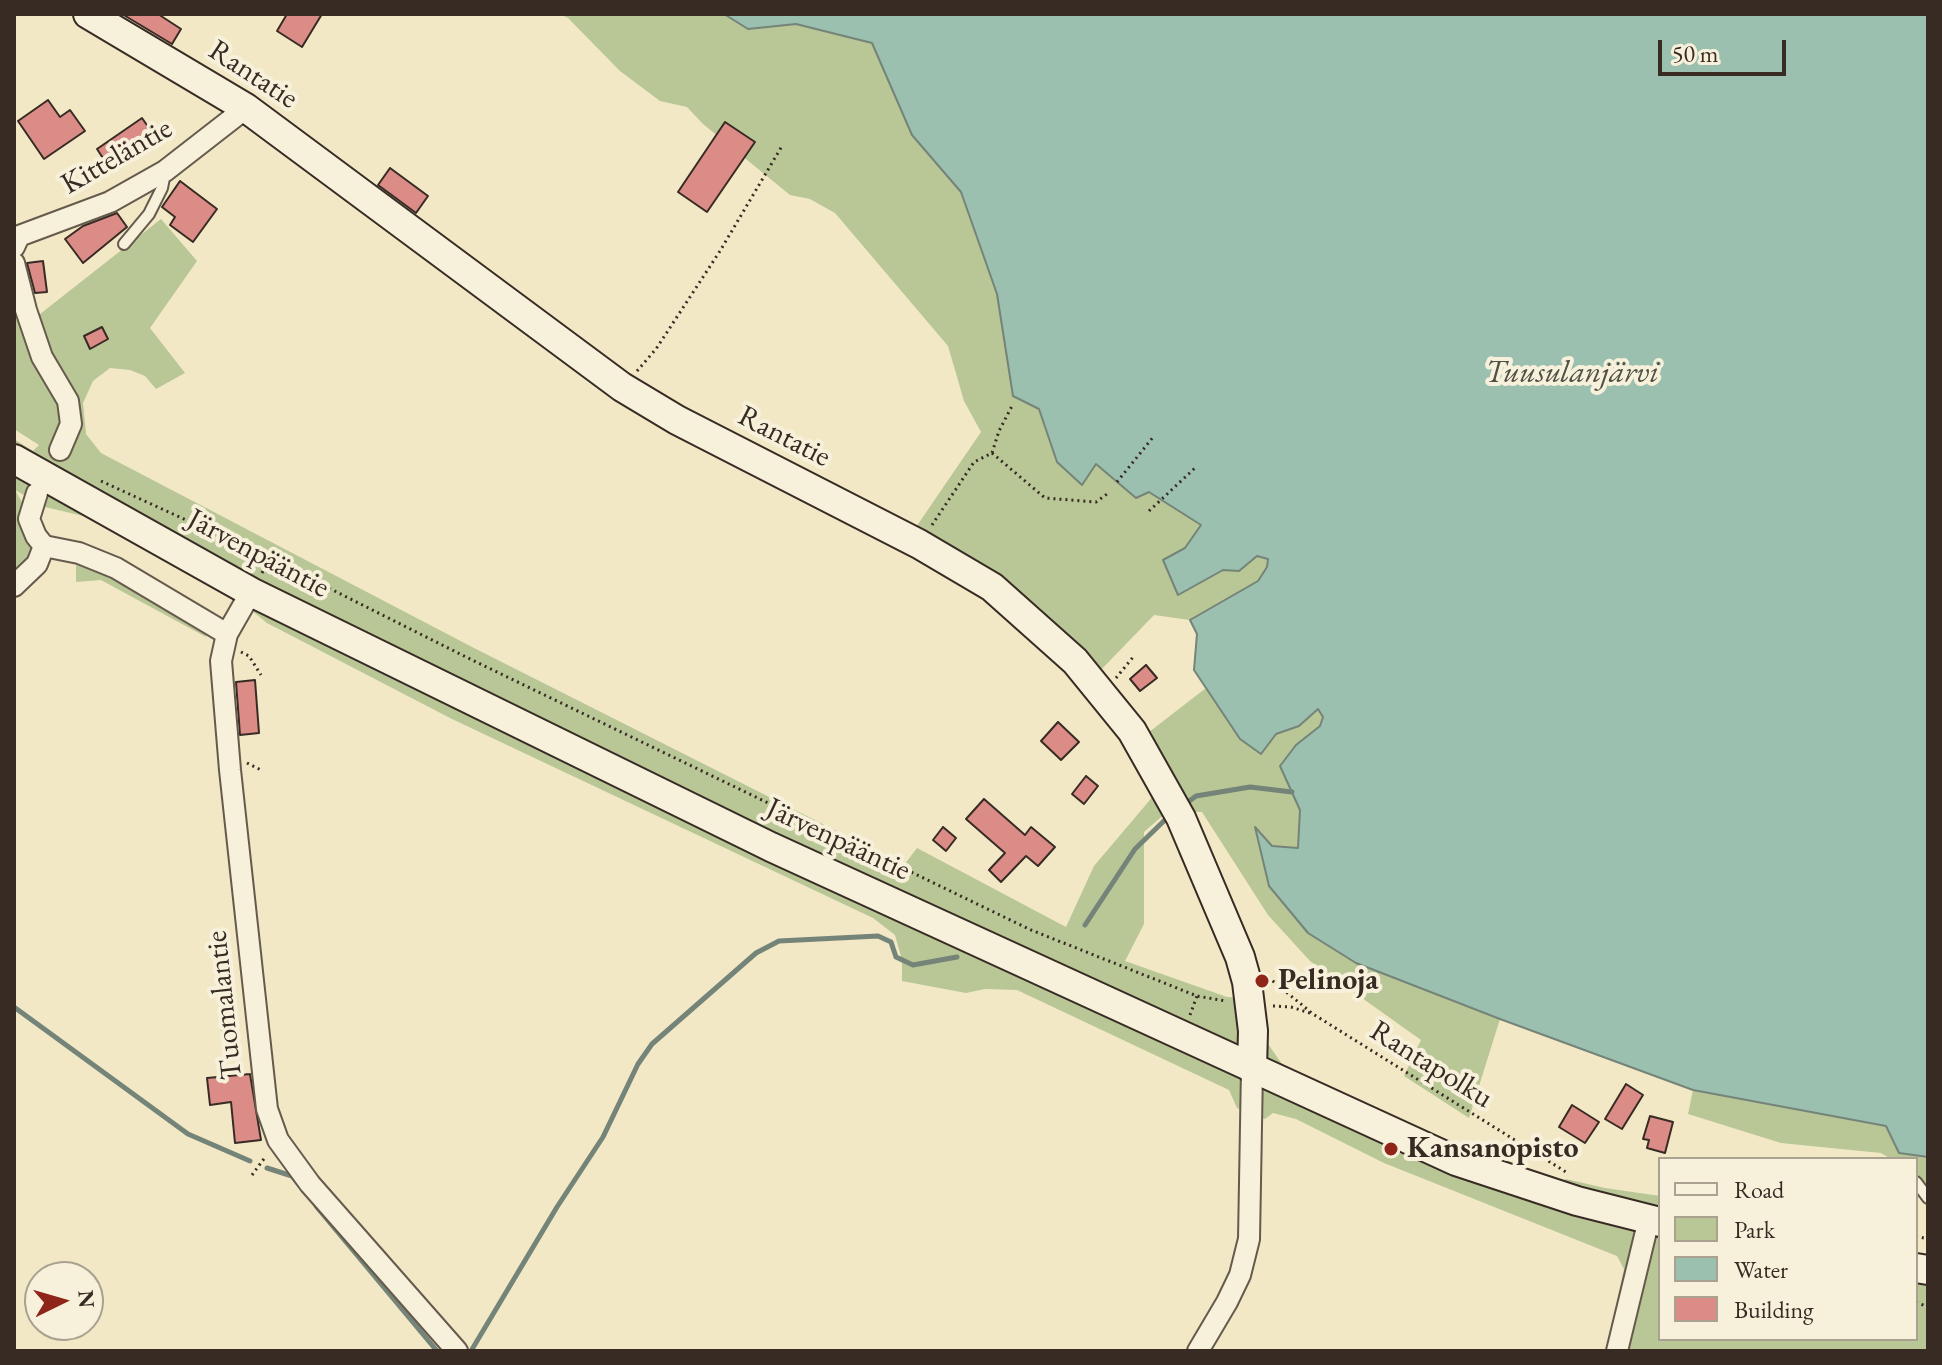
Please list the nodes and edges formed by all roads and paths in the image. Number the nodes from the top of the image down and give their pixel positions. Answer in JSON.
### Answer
{"nodes":[{"id":1,"x":88,"y":14,"type":"edge"},
{"id":2,"x":121,"y":21,"type":"edge"},
{"id":3,"x":246,"y":108,"type":"junction"},
{"id":4,"x":782,"y":146,"type":"dead end"},
{"id":5,"x":165,"y":171,"type":"junction"},
{"id":6,"x":124,"y":244,"type":"dead end"},
{"id":7,"x":14,"y":247,"type":"edge"},
{"id":8,"x":14,"y":263,"type":"edge"},
{"id":9,"x":622,"y":387,"type":"junction"},
{"id":10,"x":1012,"y":406,"type":"dead end"},
{"id":11,"x":1154,"y":436,"type":"dead end"},
{"id":12,"x":60,"y":450,"type":"dead end"},
{"id":13,"x":992,"y":453,"type":"junction"},
{"id":14,"x":14,"y":459,"type":"edge"},
{"id":15,"x":1196,"y":467,"type":"dead end"},
{"id":16,"x":99,"y":479,"type":"dead end"},
{"id":17,"x":1117,"y":482,"type":"dead end"},
{"id":18,"x":37,"y":493,"type":"dead end"},
{"id":19,"x":1107,"y":494,"type":"dead end"},
{"id":20,"x":1149,"y":511,"type":"dead end"},
{"id":21,"x":919,"y":544,"type":"junction"},
{"id":22,"x":44,"y":546,"type":"junction"},
{"id":23,"x":14,"y":586,"type":"edge"},
{"id":24,"x":251,"y":592,"type":"junction"},
{"id":25,"x":225,"y":639,"type":"junction"},
{"id":26,"x":1134,"y":656,"type":"dead end"},
{"id":27,"x":261,"y":675,"type":"dead end"},
{"id":28,"x":1104,"y":694,"type":"junction"},
{"id":29,"x":244,"y":761,"type":"dead end"},
{"id":30,"x":261,"y":770,"type":"dead end"},
{"id":31,"x":1267,"y":977,"type":"dead end"},
{"id":32,"x":1251,"y":1004,"type":"junction"},
{"id":33,"x":1313,"y":1014,"type":"junction"},
{"id":34,"x":1252,"y":1069,"type":"junction"},
{"id":35,"x":278,"y":1140,"type":"junction"},
{"id":36,"x":252,"y":1175,"type":"dead end"},
{"id":37,"x":1573,"y":1177,"type":"dead end"},
{"id":38,"x":1655,"y":1220,"type":"edge"},
{"id":39,"x":457,"y":1351,"type":"edge"},
{"id":40,"x":1198,"y":1351,"type":"edge"},
{"id":41,"x":1617,"y":1351,"type":"edge"}],
"edges":[{"from":1,"to":2,"type":"main road","name":"Rantatie"},
{"from":2,"to":3,"type":"main road","name":"Rantatie"},
{"from":3,"to":5,"type":"street","name":"Kitteläntie"},
{"from":3,"to":9,"type":"main road","name":"Rantatie"},
{"from":4,"to":9,"type":"path"},
{"from":5,"to":6,"type":"lane"},
{"from":5,"to":7,"type":"street","name":"Kitteläntie"},
{"from":8,"to":12,"type":"street"},
{"from":9,"to":21,"type":"main road","name":"Rantatie"},
{"from":10,"to":13,"type":"path"},
{"from":11,"to":17,"type":"path"},
{"from":13,"to":19,"type":"path"},
{"from":13,"to":21,"type":"path"},
{"from":14,"to":24,"type":"main road","name":"Järvenpääntie"},
{"from":15,"to":20,"type":"path"},
{"from":16,"to":32,"type":"path","name":"Rantapolku"},
{"from":18,"to":22,"type":"street"},
{"from":21,"to":28,"type":"main road","name":"Rantatie"},
{"from":22,"to":23,"type":"street"},
{"from":22,"to":25,"type":"street"},
{"from":24,"to":25,"type":"street","name":"Tuomalantie"},
{"from":24,"to":34,"type":"main road","name":"Järvenpääntie"},
{"from":25,"to":27,"type":"path"},
{"from":25,"to":35,"type":"street","name":"Tuomalantie"},
{"from":26,"to":28,"type":"path"},
{"from":28,"to":32,"type":"main road","name":"Rantatie"},
{"from":29,"to":30,"type":"path"},
{"from":31,"to":33,"type":"path","name":"Rantapolku"},
{"from":32,"to":33,"type":"path","name":"Rantapolku"},
{"from":32,"to":34,"type":"main road","name":"Rantatie"},
{"from":33,"to":37,"type":"path","name":"Rantapolku"},
{"from":34,"to":38,"type":"main road","name":"Järvenpääntie"},
{"from":34,"to":40,"type":"street"},
{"from":35,"to":36,"type":"path"},
{"from":35,"to":39,"type":"street","name":"Tuomalantie"},
{"from":38,"to":41,"type":"street"}]}
